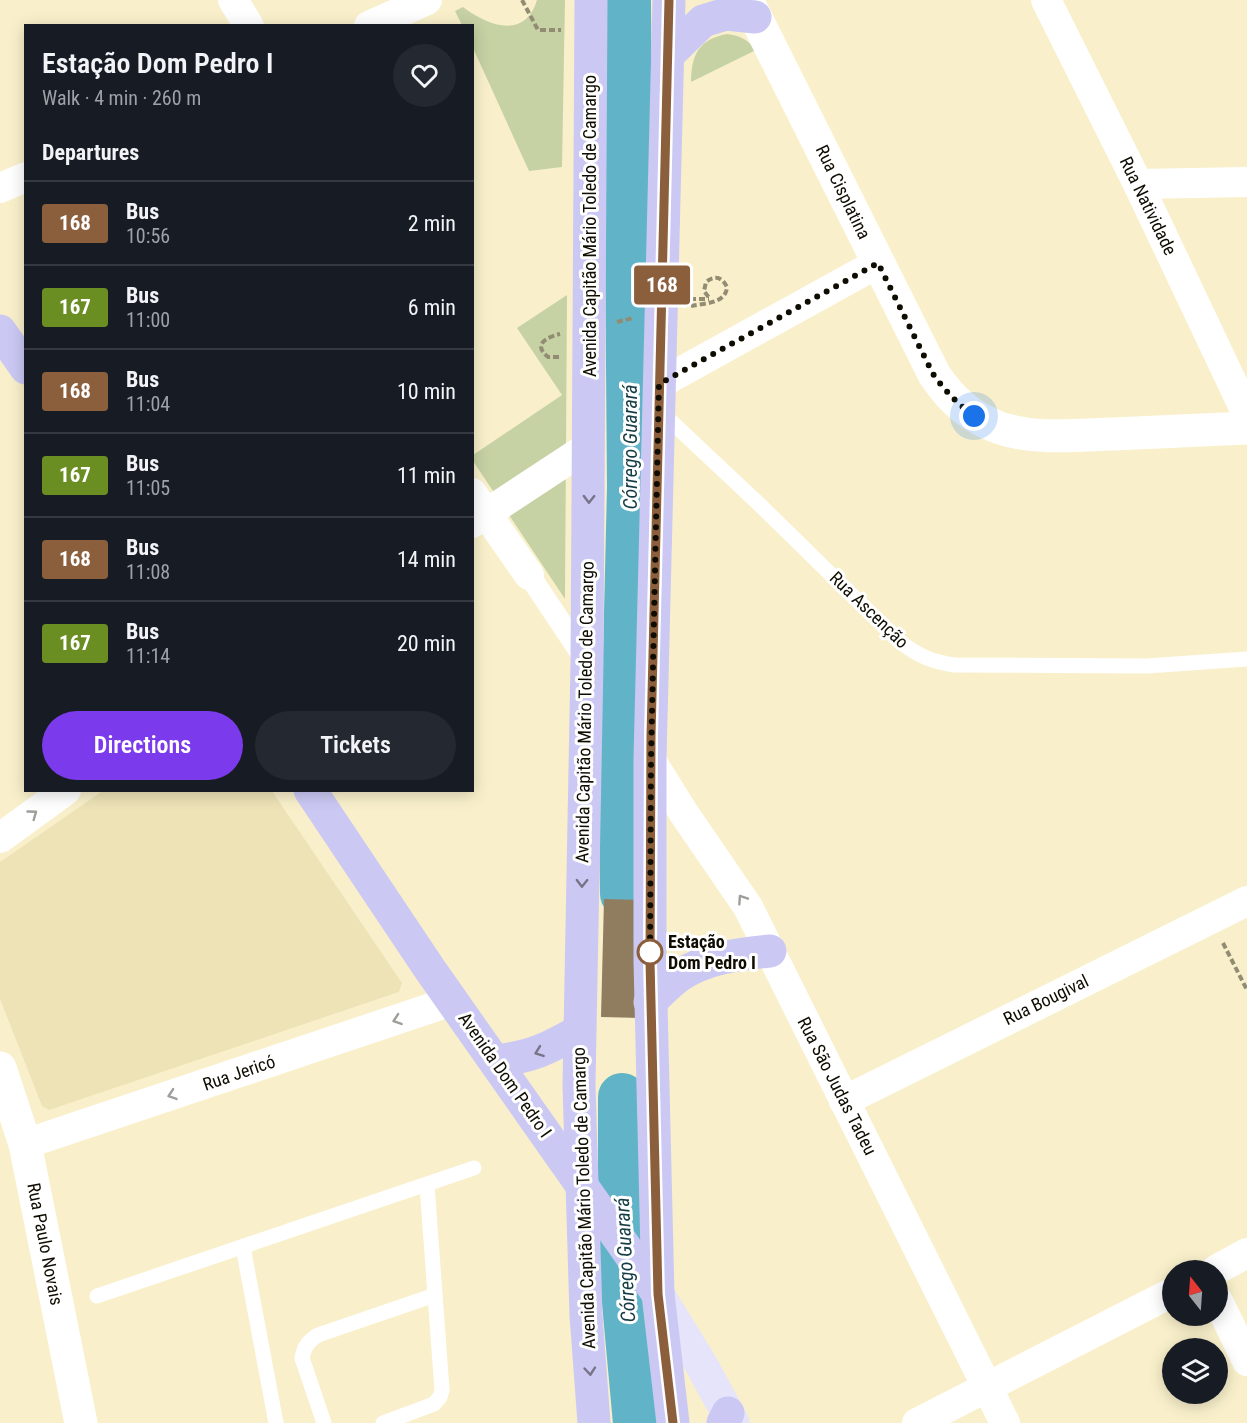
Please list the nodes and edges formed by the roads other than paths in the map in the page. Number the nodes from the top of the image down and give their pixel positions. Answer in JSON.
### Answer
{"nodes":[{"id":1,"x":233,"y":0,"type":"edge"},
{"id":2,"x":427,"y":0,"type":"edge"},
{"id":3,"x":669,"y":0,"type":"edge"},
{"id":4,"x":700,"y":0,"type":"edge"},
{"id":5,"x":1046,"y":0,"type":"edge"},
{"id":6,"x":751,"y":8,"type":"edge"},
{"id":7,"x":591,"y":16,"type":"edge"},
{"id":8,"x":248,"y":24,"type":"edge"},
{"id":9,"x":373,"y":24,"type":"edge"},
{"id":10,"x":668,"y":49,"type":"junction"},
{"id":11,"x":24,"y":178,"type":"edge"},
{"id":12,"x":1247,"y":182,"type":"edge"},
{"id":13,"x":1138,"y":184,"type":"junction"},
{"id":14,"x":0,"y":188,"type":"edge"},
{"id":15,"x":878,"y":263,"type":"junction"},
{"id":16,"x":0,"y":331,"type":"edge"},
{"id":17,"x":24,"y":365,"type":"edge"},
{"id":18,"x":659,"y":397,"type":"junction"},
{"id":19,"x":1247,"y":414,"type":"edge"},
{"id":20,"x":1247,"y":428,"type":"edge"},
{"id":21,"x":589,"y":446,"type":"junction"},
{"id":22,"x":477,"y":510,"type":"edge"},
{"id":23,"x":529,"y":575,"type":"joint"},
{"id":24,"x":1247,"y":659,"type":"edge"},
{"id":25,"x":587,"y":662,"type":"junction"},
{"id":26,"x":651,"y":759,"type":"junction"},
{"id":27,"x":63,"y":792,"type":"edge"},
{"id":28,"x":311,"y":792,"type":"edge"},
{"id":29,"x":0,"y":838,"type":"edge"},
{"id":30,"x":1247,"y":901,"type":"edge"},
{"id":31,"x":770,"y":951,"type":"junction"},
{"id":32,"x":452,"y":1001,"type":"junction"},
{"id":33,"x":651,"y":1002,"type":"junction"},
{"id":34,"x":579,"y":1031,"type":"junction"},
{"id":35,"x":495,"y":1061,"type":"junction"},
{"id":36,"x":0,"y":1068,"type":"edge"},
{"id":37,"x":844,"y":1101,"type":"junction"},
{"id":38,"x":25,"y":1144,"type":"junction"},
{"id":39,"x":474,"y":1168,"type":"dead end"},
{"id":40,"x":427,"y":1185,"type":"junction"},
{"id":41,"x":583,"y":1186,"type":"junction"},
{"id":42,"x":243,"y":1247,"type":"junction"},
{"id":43,"x":1247,"y":1253,"type":"edge"},
{"id":44,"x":1228,"y":1263,"type":"edge"},
{"id":45,"x":650,"y":1283,"type":"junction"},
{"id":46,"x":435,"y":1295,"type":"junction"},
{"id":47,"x":97,"y":1296,"type":"dead end"},
{"id":48,"x":1162,"y":1298,"type":"edge"},
{"id":49,"x":1228,"y":1322,"type":"edge"},
{"id":50,"x":1247,"y":1361,"type":"edge"},
{"id":51,"x":987,"y":1387,"type":"junction"},
{"id":52,"x":728,"y":1420,"type":"edge"},
{"id":53,"x":81,"y":1423,"type":"edge"},
{"id":54,"x":276,"y":1423,"type":"edge"},
{"id":55,"x":324,"y":1423,"type":"edge"},
{"id":56,"x":383,"y":1423,"type":"edge"},
{"id":57,"x":594,"y":1423,"type":"edge"},
{"id":58,"x":673,"y":1423,"type":"edge"},
{"id":59,"x":917,"y":1423,"type":"edge"},
{"id":60,"x":1005,"y":1423,"type":"edge"}],
"edges":[{"from":1,"to":8,"type":"street"},
{"from":2,"to":9,"type":"street"},
{"from":3,"to":10,"type":"main road"},
{"from":4,"to":10,"type":"main road"},
{"from":5,"to":13,"type":"street","name":"Rua Natividade"},
{"from":6,"to":10,"type":"main road"},
{"from":6,"to":15,"type":"street","name":"Rua Cisplatina"},
{"from":7,"to":21,"type":"main road","name":"Avenida Capitão Mário Toledo de Camargo"},
{"from":10,"to":18,"type":"main road"},
{"from":11,"to":14,"type":"street"},
{"from":12,"to":13,"type":"street"},
{"from":13,"to":19,"type":"street","name":"Rua Natividade"},
{"from":15,"to":18,"type":"street"},
{"from":15,"to":20,"type":"street","name":"Rua Cisplatina"},
{"from":16,"to":17,"type":"main road"},
{"from":18,"to":24,"type":"lane","name":"Rua Ascenção"},
{"from":18,"to":26,"type":"main road"},
{"from":21,"to":22,"type":"street"},
{"from":21,"to":25,"type":"main road","name":"Avenida Capitão Mário Toledo de Camargo","one_way":true},
{"from":22,"to":23,"type":"street"},
{"from":23,"to":25,"type":"street"},
{"from":25,"to":34,"type":"main road","name":"Avenida Capitão Mário Toledo de Camargo","one_way":true},
{"from":31,"to":26,"type":"street","name":"Rua São Judas Tadeu","one_way":true},
{"from":26,"to":33,"type":"main road"},
{"from":29,"to":27,"type":"street","one_way":true},
{"from":28,"to":32,"type":"main road","name":"Avenida Dom Pedro I"},
{"from":30,"to":37,"type":"street","name":"Rua Bougival"},
{"from":31,"to":33,"type":"main road"},
{"from":31,"to":37,"type":"street","name":"Rua São Judas Tadeu"},
{"from":32,"to":35,"type":"main road","name":"Avenida Dom Pedro I"},
{"from":32,"to":38,"type":"street","name":"Rua Jericó","one_way":true},
{"from":33,"to":45,"type":"main road"},
{"from":34,"to":35,"type":"main road","one_way":true},
{"from":34,"to":41,"type":"main road","name":"Avenida Capitão Mário Toledo de Camargo"},
{"from":35,"to":41,"type":"main road","name":"Avenida Dom Pedro I"},
{"from":36,"to":38,"type":"street","name":"Rua Paulo Novais"},
{"from":37,"to":51,"type":"street","name":"Rua São Judas Tadeu"},
{"from":38,"to":53,"type":"street","name":"Rua Paulo Novais"},
{"from":39,"to":40,"type":"lane"},
{"from":40,"to":42,"type":"lane"},
{"from":40,"to":46,"type":"lane"},
{"from":41,"to":45,"type":"main road","name":"Avenida Dom Pedro I"},
{"from":41,"to":57,"type":"main road","name":"Avenida Capitão Mário Toledo de Camargo","one_way":true},
{"from":42,"to":47,"type":"lane"},
{"from":42,"to":54,"type":"lane"},
{"from":43,"to":44,"type":"street"},
{"from":45,"to":52,"type":"main road","name":"Avenida Dom Pedro I"},
{"from":45,"to":58,"type":"main road"},
{"from":46,"to":55,"type":"lane"},
{"from":46,"to":56,"type":"lane"},
{"from":48,"to":51,"type":"street"},
{"from":49,"to":50,"type":"street"},
{"from":51,"to":59,"type":"street"},
{"from":51,"to":60,"type":"street","name":"Rua São Judas Tadeu"}]}
